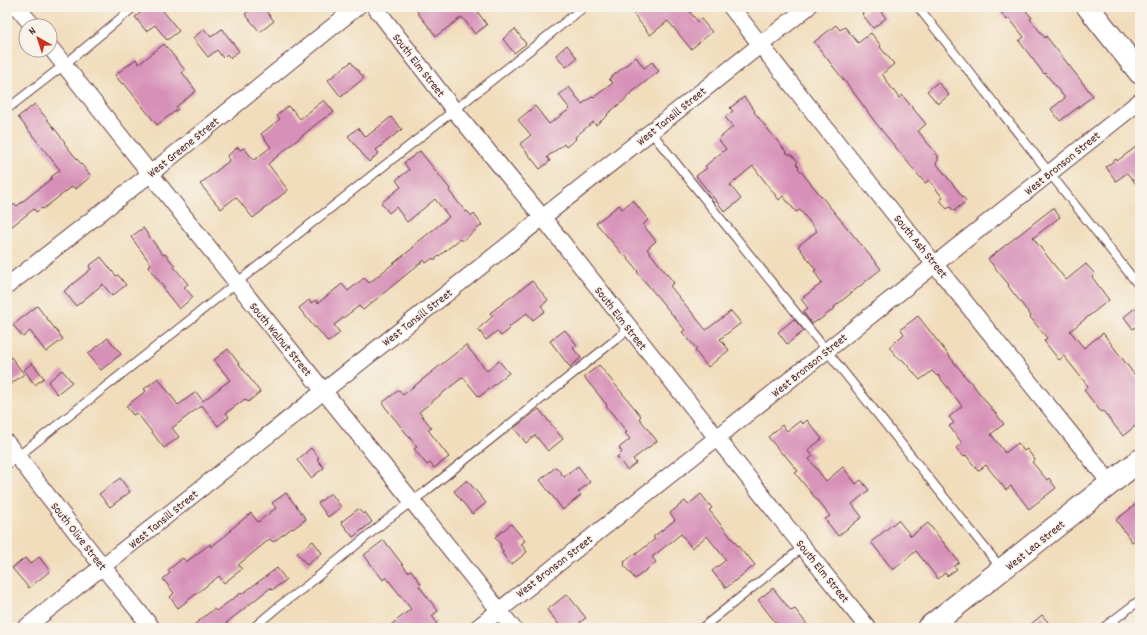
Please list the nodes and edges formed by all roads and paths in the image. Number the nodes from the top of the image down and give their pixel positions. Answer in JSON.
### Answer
{"nodes":[{"id":1,"x":17,"y":7,"type":"edge"},
{"id":2,"x":134,"y":7,"type":"edge"},
{"id":3,"x":357,"y":7,"type":"edge"},
{"id":4,"x":375,"y":7,"type":"edge"},
{"id":5,"x":584,"y":7,"type":"edge"},
{"id":6,"x":731,"y":7,"type":"edge"},
{"id":7,"x":808,"y":7,"type":"edge"},
{"id":8,"x":918,"y":7,"type":"edge"},
{"id":9,"x":1088,"y":7,"type":"edge"},
{"id":10,"x":26,"y":18,"type":"edge"},
{"id":11,"x":761,"y":44,"type":"junction"},
{"id":12,"x":58,"y":57,"type":"edge"},
{"id":13,"x":64,"y":65,"type":"junction"},
{"id":14,"x":1140,"y":73,"type":"edge"},
{"id":15,"x":1140,"y":101,"type":"edge"},
{"id":16,"x":7,"y":110,"type":"edge"},
{"id":17,"x":454,"y":110,"type":"junction"},
{"id":18,"x":651,"y":132,"type":"junction"},
{"id":19,"x":1050,"y":173,"type":"junction"},
{"id":20,"x":150,"y":174,"type":"junction"},
{"id":21,"x":543,"y":218,"type":"junction"},
{"id":22,"x":935,"y":264,"type":"junction"},
{"id":23,"x":236,"y":282,"type":"junction"},
{"id":24,"x":7,"y":286,"type":"edge"},
{"id":25,"x":1140,"y":286,"type":"edge"},
{"id":26,"x":630,"y":328,"type":"junction"},
{"id":27,"x":827,"y":351,"type":"junction"},
{"id":28,"x":323,"y":392,"type":"junction"},
{"id":29,"x":717,"y":438,"type":"junction"},
{"id":30,"x":7,"y":443,"type":"edge"},
{"id":31,"x":12,"y":460,"type":"edge"},
{"id":32,"x":1140,"y":460,"type":"edge"},
{"id":33,"x":1111,"y":484,"type":"junction"},
{"id":34,"x":412,"y":501,"type":"junction"},
{"id":35,"x":803,"y":547,"type":"junction"},
{"id":36,"x":103,"y":567,"type":"junction"},
{"id":37,"x":1003,"y":570,"type":"junction"},
{"id":38,"x":1140,"y":600,"type":"edge"},
{"id":39,"x":499,"y":610,"type":"junction"},
{"id":40,"x":26,"y":628,"type":"edge"},
{"id":41,"x":152,"y":628,"type":"edge"},
{"id":42,"x":253,"y":628,"type":"edge"},
{"id":43,"x":477,"y":628,"type":"edge"},
{"id":44,"x":513,"y":628,"type":"edge"},
{"id":45,"x":702,"y":628,"type":"edge"},
{"id":46,"x":868,"y":628,"type":"edge"},
{"id":47,"x":928,"y":628,"type":"edge"},
{"id":48,"x":1103,"y":628,"type":"edge"}],
"edges":[{"from":1,"to":10,"type":"street"},
{"from":2,"to":13,"type":"lane"},
{"from":3,"to":20,"type":"street","name":"West Greene Street"},
{"from":4,"to":17,"type":"street","name":"South Elm Street"},
{"from":5,"to":17,"type":"lane"},
{"from":6,"to":11,"type":"street","name":"South Ash Street"},
{"from":7,"to":11,"type":"street","name":"West Tansill Street"},
{"from":8,"to":19,"type":"lane"},
{"from":9,"to":14,"type":"main road"},
{"from":11,"to":18,"type":"street","name":"West Tansill Street"},
{"from":11,"to":22,"type":"street","name":"South Ash Street"},
{"from":12,"to":13,"type":"street","name":"South Walnut Street"},
{"from":13,"to":16,"type":"lane"},
{"from":13,"to":20,"type":"street","name":"South Walnut Street"},
{"from":15,"to":19,"type":"street","name":"West Bronson Street"},
{"from":17,"to":21,"type":"street","name":"South Elm Street"},
{"from":17,"to":23,"type":"lane"},
{"from":18,"to":21,"type":"street","name":"West Tansill Street"},
{"from":18,"to":27,"type":"lane"},
{"from":19,"to":22,"type":"street","name":"West Bronson Street"},
{"from":19,"to":25,"type":"lane"},
{"from":20,"to":23,"type":"street","name":"South Walnut Street"},
{"from":20,"to":24,"type":"street","name":"West Greene Street"},
{"from":21,"to":26,"type":"street","name":"South Elm Street"},
{"from":21,"to":28,"type":"street","name":"West Tansill Street"},
{"from":22,"to":27,"type":"street","name":"West Bronson Street"},
{"from":22,"to":33,"type":"street","name":"South Ash Street"},
{"from":23,"to":28,"type":"street","name":"South Walnut Street"},
{"from":23,"to":31,"type":"lane"},
{"from":26,"to":29,"type":"street","name":"South Elm Street"},
{"from":26,"to":34,"type":"lane"},
{"from":27,"to":29,"type":"street","name":"West Bronson Street"},
{"from":27,"to":37,"type":"lane"},
{"from":28,"to":34,"type":"street","name":"South Walnut Street"},
{"from":28,"to":36,"type":"street","name":"West Tansill Street"},
{"from":29,"to":35,"type":"street","name":"South Elm Street"},
{"from":29,"to":39,"type":"street","name":"West Bronson Street"},
{"from":30,"to":31,"type":"street","name":"South Olive Street"},
{"from":31,"to":36,"type":"street","name":"South Olive Street"},
{"from":32,"to":33,"type":"main road","name":"West Lea Street"},
{"from":33,"to":37,"type":"main road","name":"West Lea Street"},
{"from":34,"to":39,"type":"street","name":"South Walnut Street"},
{"from":34,"to":42,"type":"lane"},
{"from":35,"to":45,"type":"lane"},
{"from":35,"to":46,"type":"street","name":"South Elm Street"},
{"from":36,"to":40,"type":"street","name":"West Tansill Street"},
{"from":36,"to":41,"type":"street","name":"South Olive Street"},
{"from":37,"to":47,"type":"main road","name":"West Lea Street"},
{"from":38,"to":48,"type":"lane"},
{"from":39,"to":43,"type":"street","name":"West Bronson Street"},
{"from":39,"to":44,"type":"street","name":"South Walnut Street"}]}
